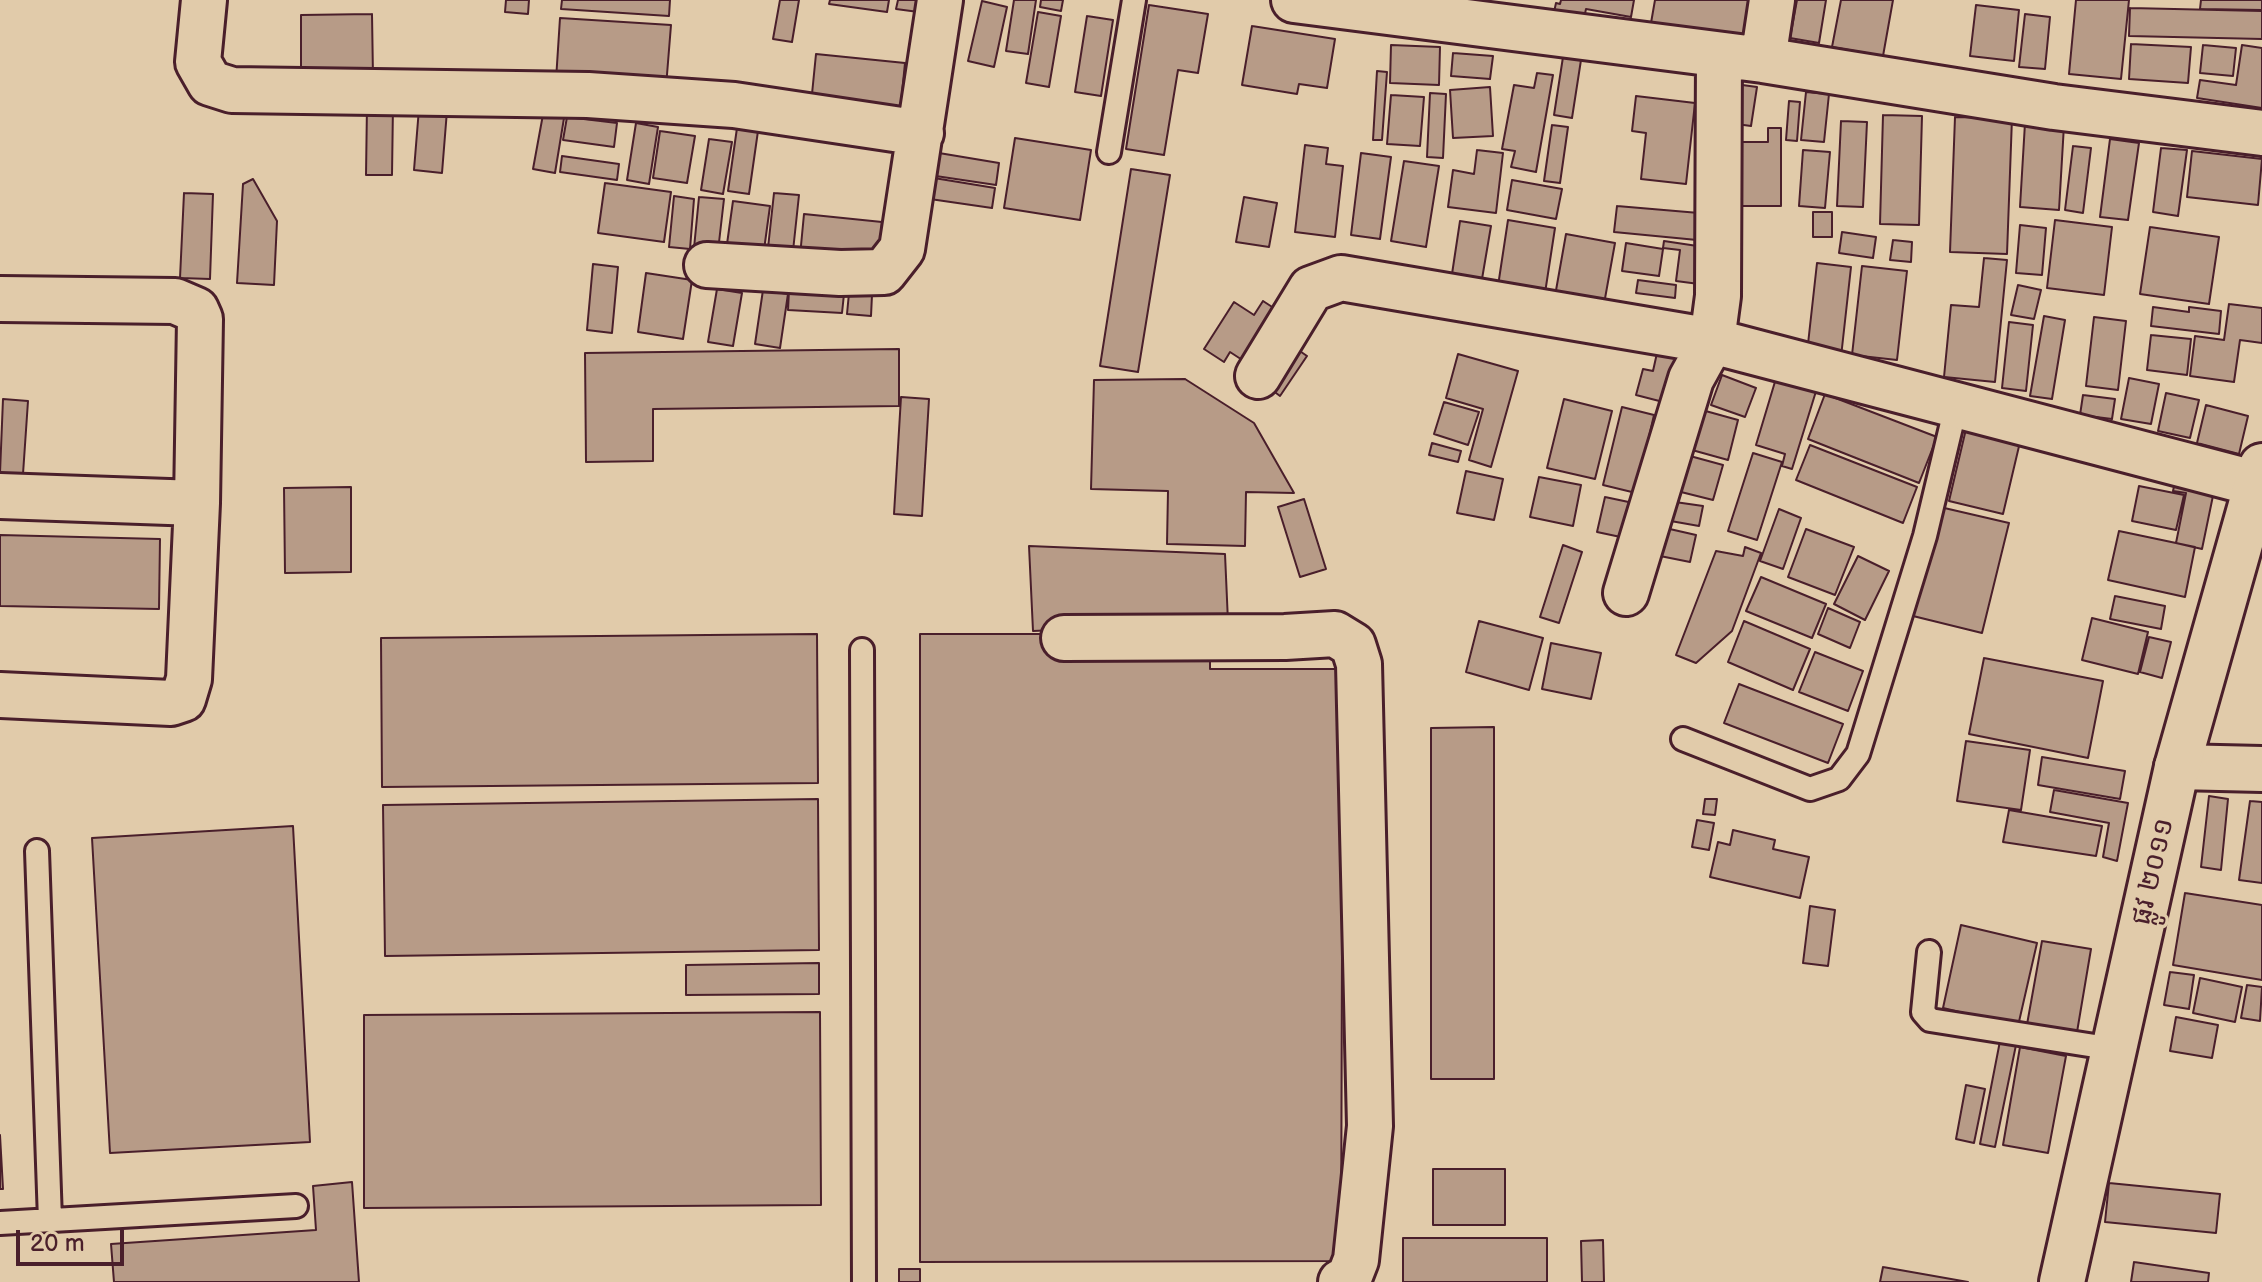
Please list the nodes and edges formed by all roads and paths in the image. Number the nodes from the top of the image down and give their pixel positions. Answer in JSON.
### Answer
{"nodes":[{"id":1,"x":204,"y":0,"type":"edge"},
{"id":2,"x":940,"y":0,"type":"edge"},
{"id":3,"x":1134,"y":0,"type":"edge"},
{"id":4,"x":1294,"y":0,"type":"edge"},
{"id":5,"x":1772,"y":0,"type":"edge"},
{"id":6,"x":1527,"y":15,"type":"edge"},
{"id":7,"x":1719,"y":55,"type":"junction"},
{"id":8,"x":1763,"y":60,"type":"junction"},
{"id":9,"x":921,"y":133,"type":"junction"},
{"id":10,"x":2262,"y":133,"type":"edge"},
{"id":11,"x":1109,"y":152,"type":"dead end"},
{"id":12,"x":707,"y":265,"type":"dead end"},
{"id":13,"x":0,"y":299,"type":"edge"},
{"id":14,"x":1712,"y":341,"type":"junction"},
{"id":15,"x":1258,"y":376,"type":"dead end"},
{"id":16,"x":1956,"y":406,"type":"junction"},
{"id":17,"x":2259,"y":475,"type":"edge"},
{"id":18,"x":0,"y":496,"type":"edge"},
{"id":19,"x":197,"y":503,"type":"junction"},
{"id":20,"x":1626,"y":593,"type":"dead end"},
{"id":21,"x":1064,"y":638,"type":"dead end"},
{"id":22,"x":862,"y":650,"type":"dead end"},
{"id":23,"x":0,"y":695,"type":"edge"},
{"id":24,"x":1683,"y":739,"type":"dead end"},
{"id":25,"x":2177,"y":767,"type":"junction"},
{"id":26,"x":2262,"y":769,"type":"edge"},
{"id":27,"x":37,"y":851,"type":"dead end"},
{"id":28,"x":1929,"y":952,"type":"dead end"},
{"id":29,"x":2114,"y":1049,"type":"junction"},
{"id":30,"x":296,"y":1206,"type":"dead end"},
{"id":31,"x":50,"y":1220,"type":"junction"},
{"id":32,"x":0,"y":1223,"type":"edge"},
{"id":33,"x":864,"y":1282,"type":"edge"},
{"id":34,"x":1341,"y":1282,"type":"edge"},
{"id":35,"x":2062,"y":1282,"type":"edge"}],
"edges":[{"from":1,"to":9,"type":"street"},
{"from":2,"to":9,"type":"street"},
{"from":3,"to":11,"type":"lane"},
{"from":4,"to":6,"type":"street"},
{"from":5,"to":8,"type":"street"},
{"from":6,"to":7,"type":"street"},
{"from":7,"to":8,"type":"street"},
{"from":7,"to":14,"type":"street"},
{"from":8,"to":10,"type":"street"},
{"from":9,"to":12,"type":"street"},
{"from":13,"to":19,"type":"street"},
{"from":14,"to":15,"type":"street"},
{"from":14,"to":16,"type":"street"},
{"from":14,"to":20,"type":"street"},
{"from":16,"to":17,"type":"street"},
{"from":16,"to":24,"type":"lane"},
{"from":17,"to":25,"type":"street","name":"ផ្លូវ ២០១១"},
{"from":18,"to":19,"type":"street"},
{"from":19,"to":23,"type":"street"},
{"from":21,"to":34,"type":"street"},
{"from":22,"to":33,"type":"lane"},
{"from":25,"to":26,"type":"street"},
{"from":25,"to":29,"type":"street","name":"ផ្លូវ ២០១១"},
{"from":27,"to":31,"type":"lane"},
{"from":28,"to":29,"type":"lane"},
{"from":29,"to":35,"type":"street","name":"ផ្លូវ ២០១១"},
{"from":30,"to":31,"type":"lane"},
{"from":31,"to":32,"type":"lane"}]}
